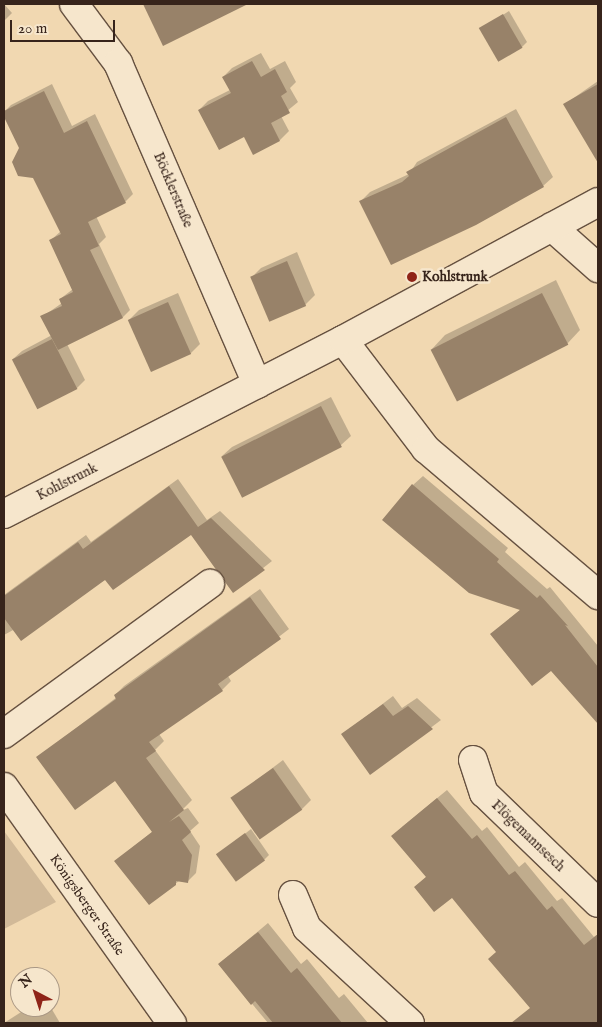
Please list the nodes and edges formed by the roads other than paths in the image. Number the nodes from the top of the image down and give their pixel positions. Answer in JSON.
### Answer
{"nodes":[{"id":1,"x":74,"y":4,"type":"edge"},
{"id":2,"x":598,"y":202,"type":"edge"},
{"id":3,"x":552,"y":227,"type":"junction"},
{"id":4,"x":598,"y":268,"type":"edge"},
{"id":5,"x":343,"y":340,"type":"junction"},
{"id":6,"x":257,"y":384,"type":"junction"},
{"id":7,"x":4,"y":514,"type":"edge"},
{"id":8,"x":210,"y":584,"type":"dead end"},
{"id":9,"x":598,"y":595,"type":"edge"},
{"id":10,"x":4,"y":734,"type":"edge"},
{"id":11,"x":473,"y":760,"type":"dead end"},
{"id":12,"x":4,"y":787,"type":"edge"},
{"id":13,"x":293,"y":895,"type":"dead end"},
{"id":14,"x":598,"y":903,"type":"edge"},
{"id":15,"x":172,"y":1023,"type":"edge"},
{"id":16,"x":410,"y":1023,"type":"edge"}],
"edges":[{"from":1,"to":6,"type":"street","name":"Böcklerstraße"},
{"from":2,"to":3,"type":"street","name":"Kohlstrunk"},
{"from":3,"to":4,"type":"street"},
{"from":3,"to":5,"type":"street","name":"Kohlstrunk"},
{"from":5,"to":6,"type":"street","name":"Kohlstrunk"},
{"from":5,"to":9,"type":"street"},
{"from":6,"to":7,"type":"street","name":"Kohlstrunk"},
{"from":8,"to":10,"type":"street"},
{"from":11,"to":14,"type":"street","name":"Flögemannsesch"},
{"from":12,"to":15,"type":"street","name":"Königsberger Straße"},
{"from":13,"to":16,"type":"street"}]}
